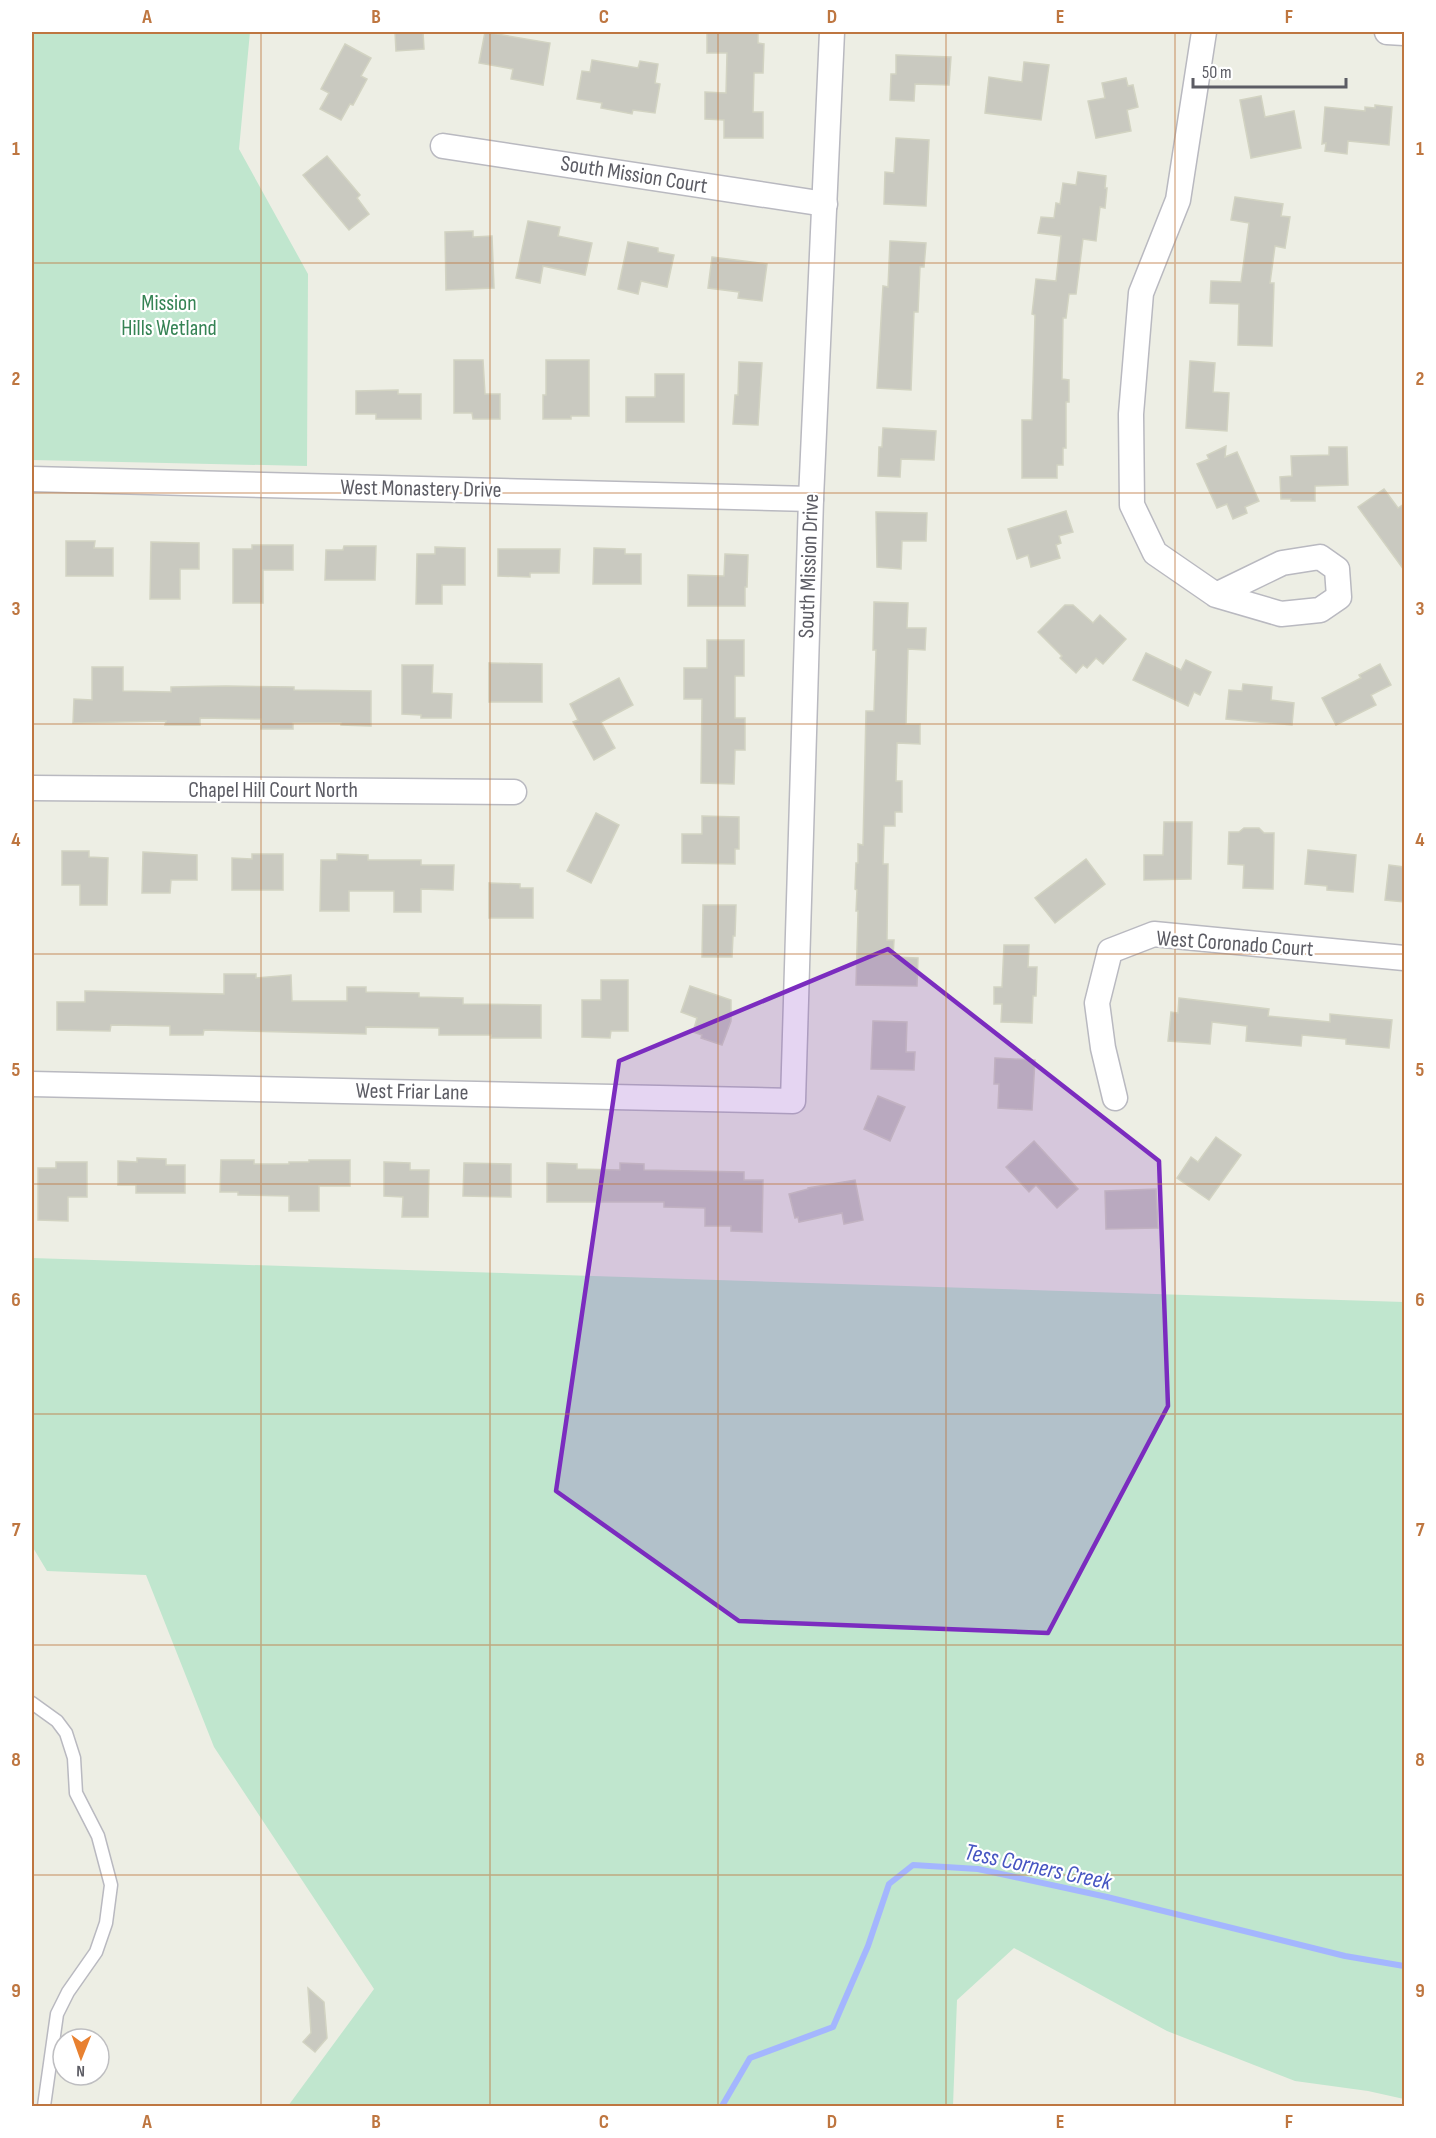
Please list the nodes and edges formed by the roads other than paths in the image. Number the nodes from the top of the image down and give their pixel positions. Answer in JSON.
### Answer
{"nodes":[{"id":1,"x":832,"y":32,"type":"edge"},
{"id":2,"x":1204,"y":32,"type":"edge"},
{"id":3,"x":1387,"y":32,"type":"edge"},
{"id":4,"x":1404,"y":33,"type":"edge"},
{"id":5,"x":443,"y":146,"type":"dead end"},
{"id":6,"x":825,"y":204,"type":"junction"},
{"id":7,"x":32,"y":479,"type":"edge"},
{"id":8,"x":811,"y":499,"type":"junction"},
{"id":9,"x":1216,"y":595,"type":"dead end"},
{"id":10,"x":32,"y":788,"type":"edge"},
{"id":11,"x":514,"y":792,"type":"dead end"},
{"id":12,"x":1404,"y":958,"type":"edge"},
{"id":13,"x":32,"y":1084,"type":"edge"},
{"id":14,"x":1115,"y":1098,"type":"dead end"},
{"id":15,"x":793,"y":1101,"type":"joint"},
{"id":16,"x":32,"y":1703,"type":"edge"},
{"id":17,"x":44,"y":2106,"type":"edge"}],
"edges":[{"from":1,"to":6,"type":"street","name":"South Mission Drive"},
{"from":2,"to":9,"type":"street"},
{"from":3,"to":4,"type":"street"},
{"from":5,"to":6,"type":"street","name":"South Mission Court"},
{"from":6,"to":8,"type":"street","name":"South Mission Drive"},
{"from":7,"to":8,"type":"street","name":"West Monastery Drive"},
{"from":8,"to":15,"type":"street","name":"South Mission Drive"},
{"from":10,"to":11,"type":"street","name":"Chapel Hill Court North"},
{"from":12,"to":14,"type":"street","name":"West Coronado Court"},
{"from":13,"to":15,"type":"street","name":"West Friar Lane"},
{"from":16,"to":17,"type":"lane"}]}
